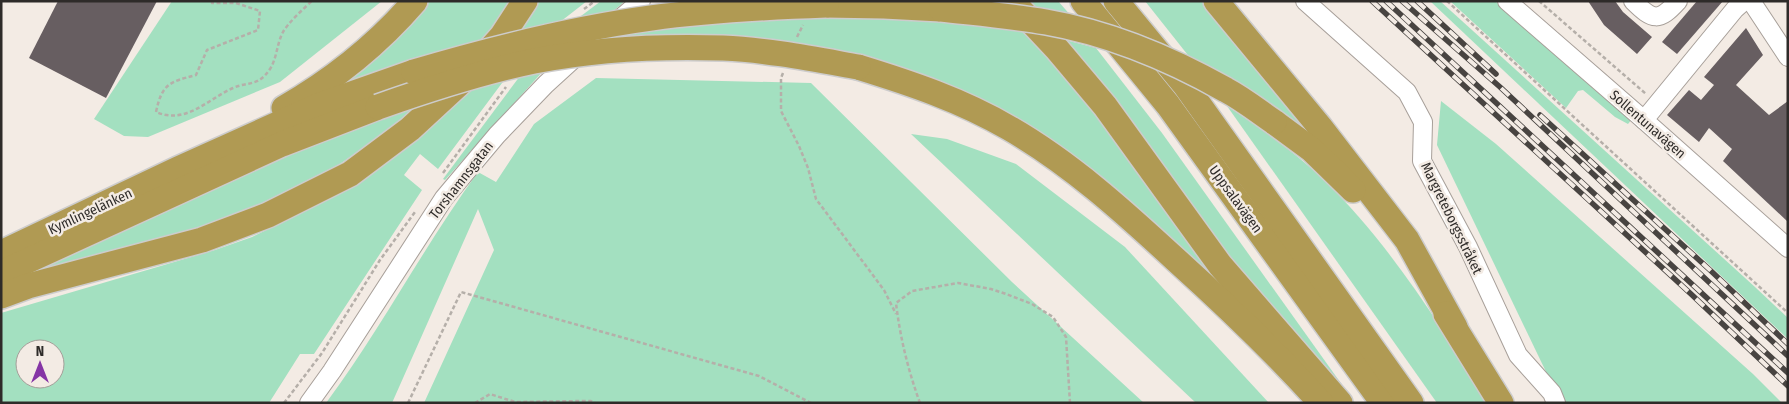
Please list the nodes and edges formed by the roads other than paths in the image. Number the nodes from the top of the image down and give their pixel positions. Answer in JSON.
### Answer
{"nodes":[{"id":1,"x":415,"y":1,"type":"edge"},
{"id":2,"x":525,"y":1,"type":"edge"},
{"id":3,"x":647,"y":1,"type":"edge"},
{"id":4,"x":1012,"y":1,"type":"edge"},
{"id":5,"x":1083,"y":1,"type":"edge"},
{"id":6,"x":1116,"y":1,"type":"edge"},
{"id":7,"x":1216,"y":1,"type":"edge"},
{"id":8,"x":1306,"y":1,"type":"edge"},
{"id":9,"x":1507,"y":1,"type":"edge"},
{"id":10,"x":1633,"y":1,"type":"edge"},
{"id":11,"x":1678,"y":1,"type":"edge"},
{"id":12,"x":1744,"y":1,"type":"edge"},
{"id":13,"x":1751,"y":1,"type":"edge"},
{"id":14,"x":635,"y":6,"type":"edge"},
{"id":15,"x":1788,"y":57,"type":"edge"},
{"id":16,"x":1644,"y":120,"type":"junction"},
{"id":17,"x":178,"y":170,"type":"junction"},
{"id":18,"x":1788,"y":248,"type":"edge"},
{"id":19,"x":1,"y":253,"type":"edge"},
{"id":20,"x":1,"y":273,"type":"edge"},
{"id":21,"x":1,"y":296,"type":"edge"},
{"id":22,"x":1455,"y":327,"type":"junction"},
{"id":23,"x":309,"y":403,"type":"edge"},
{"id":24,"x":1321,"y":403,"type":"edge"},
{"id":25,"x":1340,"y":403,"type":"edge"},
{"id":26,"x":1383,"y":403,"type":"edge"},
{"id":27,"x":1410,"y":403,"type":"edge"},
{"id":28,"x":1501,"y":403,"type":"edge"},
{"id":29,"x":1556,"y":403,"type":"edge"}],
"edges":[{"from":1,"to":17,"type":"highway"},
{"from":2,"to":21,"type":"highway"},
{"from":3,"to":14,"type":"street","name":"Torshamnsgatan"},
{"from":4,"to":25,"type":"highway"},
{"from":5,"to":26,"type":"highway","name":"Uppsalavägen"},
{"from":6,"to":27,"type":"highway","name":"Uppsalavägen"},
{"from":7,"to":22,"type":"highway"},
{"from":8,"to":29,"type":"street","name":"Margreteborgsstråket"},
{"from":9,"to":16,"type":"street","name":"Sollentunavägen"},
{"from":10,"to":11,"type":"street"},
{"from":12,"to":16,"type":"street"},
{"from":13,"to":15,"type":"street"},
{"from":14,"to":23,"type":"street","name":"Torshamnsgatan"},
{"from":16,"to":18,"type":"street","name":"Sollentunavägen"},
{"from":17,"to":19,"type":"highway","name":"Kymlingelänken"},
{"from":17,"to":22,"type":"highway","bridge":true},
{"from":20,"to":24,"type":"highway","bridge":true},
{"from":22,"to":28,"type":"highway"}]}
